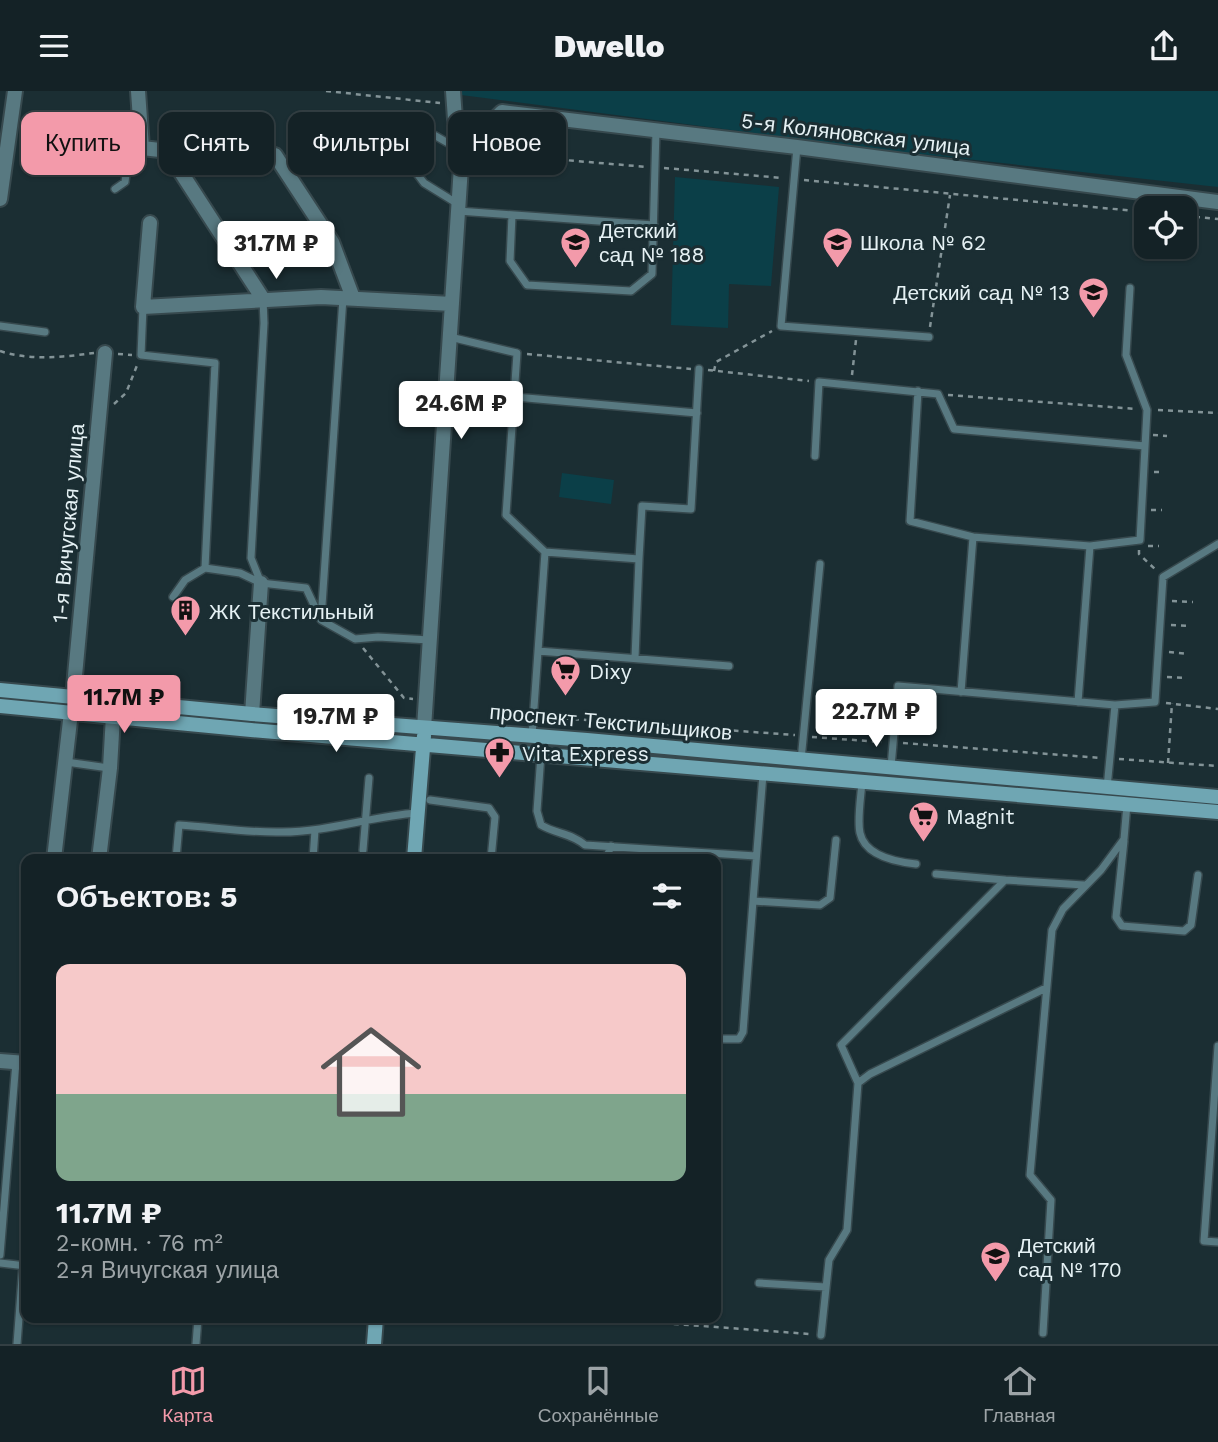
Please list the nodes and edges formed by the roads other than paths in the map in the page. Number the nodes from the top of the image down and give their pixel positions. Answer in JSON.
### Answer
{"nodes":[{"id":1,"x":15,"y":91,"type":"edge"},
{"id":2,"x":138,"y":91,"type":"edge"},
{"id":3,"x":139,"y":112,"type":"edge"},
{"id":4,"x":566,"y":119,"type":"edge"},
{"id":5,"x":656,"y":130,"type":"junction"},
{"id":6,"x":448,"y":143,"type":"edge"},
{"id":7,"x":797,"y":147,"type":"junction"},
{"id":8,"x":145,"y":148,"type":"edge"},
{"id":9,"x":275,"y":155,"type":"dead end"},
{"id":10,"x":126,"y":175,"type":"edge"},
{"id":11,"x":461,"y":175,"type":"edge"},
{"id":12,"x":115,"y":189,"type":"dead end"},
{"id":13,"x":0,"y":199,"type":"edge"},
{"id":14,"x":1218,"y":202,"type":"edge"},
{"id":15,"x":459,"y":208,"type":"junction"},
{"id":16,"x":512,"y":215,"type":"junction"},
{"id":17,"x":150,"y":223,"type":"dead end"},
{"id":18,"x":654,"y":225,"type":"junction"},
{"id":19,"x":1130,"y":288,"type":"dead end"},
{"id":20,"x":348,"y":297,"type":"junction"},
{"id":21,"x":263,"y":299,"type":"junction"},
{"id":22,"x":452,"y":304,"type":"junction"},
{"id":23,"x":142,"y":307,"type":"junction"},
{"id":24,"x":0,"y":326,"type":"edge"},
{"id":25,"x":44,"y":332,"type":"dead end"},
{"id":26,"x":450,"y":337,"type":"junction"},
{"id":27,"x":929,"y":337,"type":"road end"},
{"id":28,"x":105,"y":353,"type":"road end"},
{"id":29,"x":699,"y":369,"type":"road end"},
{"id":30,"x":918,"y":391,"type":"junction"},
{"id":31,"x":515,"y":397,"type":"junction"},
{"id":32,"x":697,"y":413,"type":"junction"},
{"id":33,"x":1145,"y":446,"type":"junction"},
{"id":34,"x":815,"y":456,"type":"dead end"},
{"id":35,"x":972,"y":537,"type":"junction"},
{"id":36,"x":1218,"y":544,"type":"edge"},
{"id":37,"x":1090,"y":546,"type":"junction"},
{"id":38,"x":545,"y":552,"type":"junction"},
{"id":39,"x":639,"y":559,"type":"junction"},
{"id":40,"x":820,"y":564,"type":"dead end"},
{"id":41,"x":205,"y":568,"type":"junction"},
{"id":42,"x":261,"y":583,"type":"junction"},
{"id":43,"x":173,"y":597,"type":"dead end"},
{"id":44,"x":321,"y":620,"type":"junction"},
{"id":45,"x":430,"y":640,"type":"junction"},
{"id":46,"x":538,"y":651,"type":"junction"},
{"id":47,"x":635,"y":659,"type":"junction"},
{"id":48,"x":729,"y":666,"type":"dead end"},
{"id":49,"x":0,"y":690,"type":"edge"},
{"id":50,"x":961,"y":692,"type":"junction"},
{"id":51,"x":72,"y":697,"type":"junction"},
{"id":52,"x":1078,"y":702,"type":"junction"},
{"id":53,"x":1115,"y":705,"type":"junction"},
{"id":54,"x":0,"y":706,"type":"edge"},
{"id":55,"x":71,"y":712,"type":"junction"},
{"id":56,"x":252,"y":714,"type":"junction"},
{"id":57,"x":113,"y":716,"type":"junction"},
{"id":58,"x":424,"y":728,"type":"junction"},
{"id":59,"x":532,"y":736,"type":"junction"},
{"id":60,"x":423,"y":744,"type":"junction"},
{"id":61,"x":541,"y":753,"type":"junction"},
{"id":62,"x":801,"y":760,"type":"junction"},
{"id":63,"x":65,"y":762,"type":"junction"},
{"id":64,"x":110,"y":768,"type":"junction"},
{"id":65,"x":891,"y":768,"type":"junction"},
{"id":66,"x":763,"y":774,"type":"junction"},
{"id":67,"x":369,"y":778,"type":"dead end"},
{"id":68,"x":862,"y":782,"type":"junction"},
{"id":69,"x":1107,"y":788,"type":"junction"},
{"id":70,"x":1218,"y":797,"type":"edge"},
{"id":71,"x":430,"y":800,"type":"dead end"},
{"id":72,"x":1127,"y":804,"type":"junction"},
{"id":73,"x":1218,"y":812,"type":"edge"},
{"id":74,"x":417,"y":813,"type":"junction"},
{"id":75,"x":365,"y":820,"type":"junction"},
{"id":76,"x":315,"y":830,"type":"junction"},
{"id":77,"x":1124,"y":839,"type":"junction"},
{"id":78,"x":836,"y":840,"type":"dead end"},
{"id":79,"x":611,"y":846,"type":"junction"},
{"id":80,"x":363,"y":850,"type":"dead end"},
{"id":81,"x":55,"y":854,"type":"edge"},
{"id":82,"x":100,"y":854,"type":"edge"},
{"id":83,"x":176,"y":854,"type":"edge"},
{"id":84,"x":313,"y":854,"type":"edge"},
{"id":85,"x":414,"y":854,"type":"edge"},
{"id":86,"x":491,"y":854,"type":"edge"},
{"id":87,"x":608,"y":854,"type":"edge"},
{"id":88,"x":686,"y":854,"type":"edge"},
{"id":89,"x":721,"y":855,"type":"edge"},
{"id":90,"x":756,"y":856,"type":"junction"},
{"id":91,"x":916,"y":864,"type":"dead end"},
{"id":92,"x":936,"y":874,"type":"dead end"},
{"id":93,"x":1198,"y":874,"type":"dead end"},
{"id":94,"x":1005,"y":880,"type":"junction"},
{"id":95,"x":1084,"y":885,"type":"junction"},
{"id":96,"x":753,"y":901,"type":"junction"},
{"id":97,"x":1046,"y":988,"type":"junction"},
{"id":98,"x":721,"y":1039,"type":"edge"},
{"id":99,"x":1218,"y":1046,"type":"edge"},
{"id":100,"x":0,"y":1061,"type":"edge"},
{"id":101,"x":21,"y":1062,"type":"edge"},
{"id":102,"x":858,"y":1083,"type":"junction"},
{"id":103,"x":1218,"y":1243,"type":"edge"},
{"id":104,"x":0,"y":1255,"type":"edge"},
{"id":105,"x":0,"y":1263,"type":"edge"},
{"id":106,"x":21,"y":1265,"type":"edge"},
{"id":107,"x":759,"y":1283,"type":"dead end"},
{"id":108,"x":826,"y":1287,"type":"junction"},
{"id":109,"x":21,"y":1304,"type":"edge"},
{"id":110,"x":198,"y":1323,"type":"edge"},
{"id":111,"x":376,"y":1323,"type":"edge"},
{"id":112,"x":1043,"y":1333,"type":"dead end"},
{"id":113,"x":821,"y":1335,"type":"road end"},
{"id":114,"x":17,"y":1344,"type":"edge"},
{"id":115,"x":196,"y":1344,"type":"edge"},
{"id":116,"x":374,"y":1344,"type":"edge"}],
"edges":[{"from":1,"to":13,"type":"street"},
{"from":2,"to":3,"type":"street"},
{"from":4,"to":5,"type":"street","name":"5-я Коляновская улица"},
{"from":5,"to":7,"type":"street","name":"5-я Коляновская улица"},
{"from":5,"to":18,"type":"lane"},
{"from":6,"to":15,"type":"lane"},
{"from":7,"to":14,"type":"street","name":"5-я Коляновская улица"},
{"from":7,"to":27,"type":"lane"},
{"from":8,"to":21,"type":"street"},
{"from":9,"to":20,"type":"street"},
{"from":10,"to":12,"type":"lane"},
{"from":11,"to":15,"type":"street"},
{"from":15,"to":16,"type":"lane"},
{"from":15,"to":22,"type":"street"},
{"from":16,"to":18,"type":"lane"},
{"from":16,"to":18,"type":"lane"},
{"from":17,"to":23,"type":"street"},
{"from":19,"to":33,"type":"lane"},
{"from":20,"to":21,"type":"street"},
{"from":20,"to":22,"type":"street"},
{"from":20,"to":44,"type":"lane"},
{"from":21,"to":23,"type":"street"},
{"from":21,"to":42,"type":"lane"},
{"from":22,"to":26,"type":"street"},
{"from":23,"to":41,"type":"lane"},
{"from":24,"to":25,"type":"lane"},
{"from":26,"to":31,"type":"lane"},
{"from":26,"to":45,"type":"street"},
{"from":28,"to":51,"type":"street","name":"1-я Вичугская улица"},
{"from":29,"to":32,"type":"lane"},
{"from":30,"to":33,"type":"lane"},
{"from":30,"to":34,"type":"lane"},
{"from":30,"to":35,"type":"lane"},
{"from":31,"to":32,"type":"lane"},
{"from":31,"to":38,"type":"lane"},
{"from":32,"to":39,"type":"lane"},
{"from":33,"to":37,"type":"lane"},
{"from":35,"to":37,"type":"lane"},
{"from":35,"to":50,"type":"lane"},
{"from":36,"to":53,"type":"lane"},
{"from":37,"to":52,"type":"lane"},
{"from":38,"to":39,"type":"lane"},
{"from":38,"to":46,"type":"lane"},
{"from":39,"to":47,"type":"lane"},
{"from":40,"to":62,"type":"lane"},
{"from":41,"to":42,"type":"lane"},
{"from":41,"to":43,"type":"lane"},
{"from":42,"to":44,"type":"lane"},
{"from":42,"to":56,"type":"street"},
{"from":44,"to":45,"type":"lane"},
{"from":45,"to":58,"type":"street"},
{"from":46,"to":47,"type":"lane"},
{"from":46,"to":59,"type":"lane"},
{"from":47,"to":48,"type":"lane"},
{"from":49,"to":51,"type":"main road","name":"проспект Текстильщиков"},
{"from":50,"to":52,"type":"lane"},
{"from":50,"to":65,"type":"lane"},
{"from":51,"to":55,"type":"main road"},
{"from":51,"to":56,"type":"main road","name":"проспект Текстильщиков"},
{"from":52,"to":53,"type":"lane"},
{"from":53,"to":69,"type":"lane"},
{"from":54,"to":55,"type":"main road","name":"проспект Текстильщиков"},
{"from":55,"to":57,"type":"main road","name":"проспект Текстильщиков"},
{"from":55,"to":63,"type":"street"},
{"from":56,"to":58,"type":"main road","name":"проспект Текстильщиков"},
{"from":57,"to":60,"type":"main road","name":"проспект Текстильщиков"},
{"from":57,"to":64,"type":"street"},
{"from":58,"to":59,"type":"main road","name":"проспект Текстильщиков"},
{"from":58,"to":60,"type":"main road"},
{"from":59,"to":62,"type":"main road","name":"проспект Текстильщиков"},
{"from":60,"to":61,"type":"main road","name":"проспект Текстильщиков"},
{"from":60,"to":74,"type":"main road"},
{"from":61,"to":66,"type":"main road","name":"проспект Текстильщиков"},
{"from":61,"to":79,"type":"lane"},
{"from":62,"to":65,"type":"main road","name":"проспект Текстильщиков"},
{"from":63,"to":64,"type":"lane"},
{"from":63,"to":81,"type":"street"},
{"from":64,"to":82,"type":"street"},
{"from":65,"to":69,"type":"main road","name":"проспект Текстильщиков"},
{"from":66,"to":68,"type":"main road","name":"проспект Текстильщиков"},
{"from":66,"to":90,"type":"lane"},
{"from":67,"to":75,"type":"lane"},
{"from":68,"to":72,"type":"main road","name":"проспект Текстильщиков"},
{"from":68,"to":91,"type":"lane"},
{"from":69,"to":70,"type":"main road","name":"проспект Текстильщиков"},
{"from":71,"to":86,"type":"lane"},
{"from":72,"to":73,"type":"main road","name":"проспект Текстильщиков"},
{"from":72,"to":77,"type":"lane"},
{"from":74,"to":75,"type":"lane"},
{"from":74,"to":85,"type":"main road"},
{"from":75,"to":76,"type":"lane"},
{"from":75,"to":80,"type":"lane"},
{"from":76,"to":83,"type":"lane"},
{"from":76,"to":84,"type":"lane"},
{"from":77,"to":93,"type":"lane"},
{"from":77,"to":95,"type":"lane"},
{"from":78,"to":96,"type":"lane"},
{"from":79,"to":87,"type":"lane"},
{"from":79,"to":88,"type":"lane"},
{"from":89,"to":90,"type":"lane"},
{"from":90,"to":96,"type":"lane"},
{"from":92,"to":94,"type":"lane"},
{"from":94,"to":95,"type":"lane"},
{"from":94,"to":102,"type":"lane"},
{"from":95,"to":97,"type":"lane"},
{"from":96,"to":98,"type":"lane"},
{"from":97,"to":102,"type":"lane"},
{"from":97,"to":112,"type":"lane"},
{"from":99,"to":103,"type":"lane"},
{"from":100,"to":101,"type":"street"},
{"from":101,"to":104,"type":"lane"},
{"from":102,"to":108,"type":"lane"},
{"from":105,"to":106,"type":"lane"},
{"from":107,"to":108,"type":"lane"},
{"from":108,"to":113,"type":"lane"},
{"from":109,"to":114,"type":"lane"},
{"from":110,"to":115,"type":"lane"},
{"from":111,"to":116,"type":"main road"}]}
